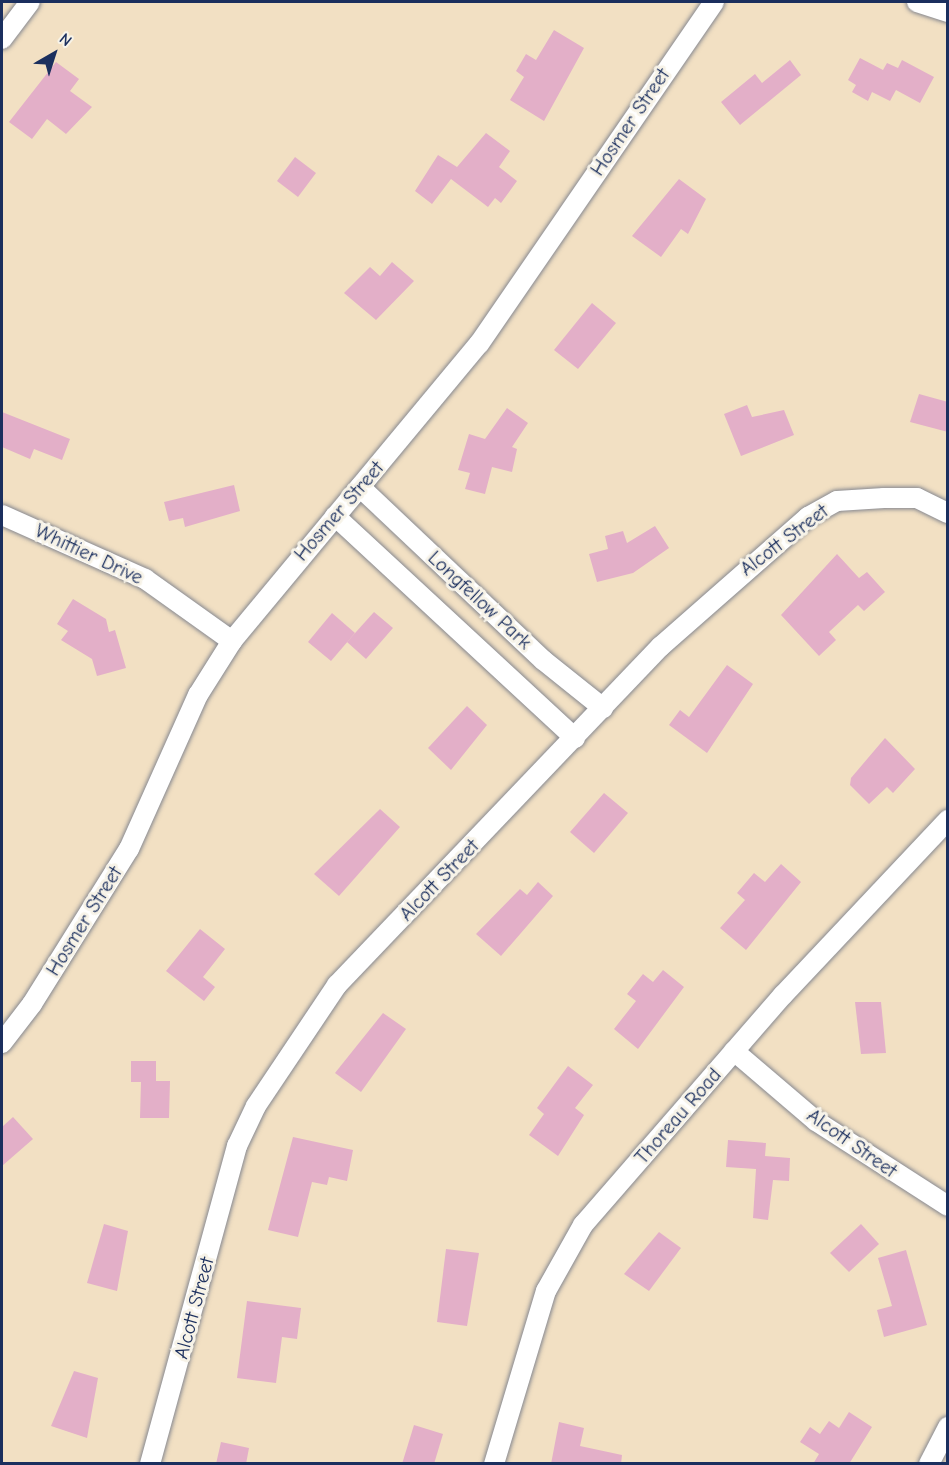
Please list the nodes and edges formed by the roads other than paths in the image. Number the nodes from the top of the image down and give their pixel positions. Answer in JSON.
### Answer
{"nodes":[{"id":1,"x":30,"y":2,"type":"edge"},
{"id":2,"x":714,"y":2,"type":"edge"},
{"id":3,"x":917,"y":2,"type":"edge"},
{"id":4,"x":948,"y":12,"type":"edge"},
{"id":5,"x":2,"y":39,"type":"edge"},
{"id":6,"x":360,"y":487,"type":"junction"},
{"id":7,"x":948,"y":513,"type":"edge"},
{"id":8,"x":2,"y":515,"type":"edge"},
{"id":9,"x":336,"y":516,"type":"junction"},
{"id":10,"x":232,"y":641,"type":"junction"},
{"id":11,"x":603,"y":708,"type":"junction"},
{"id":12,"x":575,"y":738,"type":"junction"},
{"id":13,"x":948,"y":820,"type":"edge"},
{"id":14,"x":2,"y":1042,"type":"edge"},
{"id":15,"x":734,"y":1051,"type":"junction"},
{"id":16,"x":948,"y":1206,"type":"edge"},
{"id":17,"x":948,"y":1427,"type":"edge"},
{"id":18,"x":150,"y":1464,"type":"edge"},
{"id":19,"x":494,"y":1464,"type":"edge"},
{"id":20,"x":929,"y":1464,"type":"edge"}],
"edges":[{"from":1,"to":5,"type":"street"},
{"from":2,"to":6,"type":"street","name":"Hosmer Street"},
{"from":3,"to":4,"type":"street"},
{"from":6,"to":9,"type":"street","name":"Hosmer Street"},
{"from":6,"to":11,"type":"street","name":"Longfellow Park"},
{"from":7,"to":11,"type":"street","name":"Alcott Street"},
{"from":8,"to":10,"type":"street","name":"Whittier Drive"},
{"from":9,"to":10,"type":"street","name":"Hosmer Street"},
{"from":9,"to":12,"type":"street","name":"Longfellow Park"},
{"from":10,"to":14,"type":"street","name":"Hosmer Street"},
{"from":11,"to":12,"type":"street","name":"Alcott Street"},
{"from":12,"to":18,"type":"street","name":"Alcott Street"},
{"from":13,"to":15,"type":"street","name":"Thoreau Road"},
{"from":15,"to":16,"type":"street","name":"Alcott Street"},
{"from":15,"to":19,"type":"street","name":"Thoreau Road"},
{"from":17,"to":20,"type":"street"}]}
